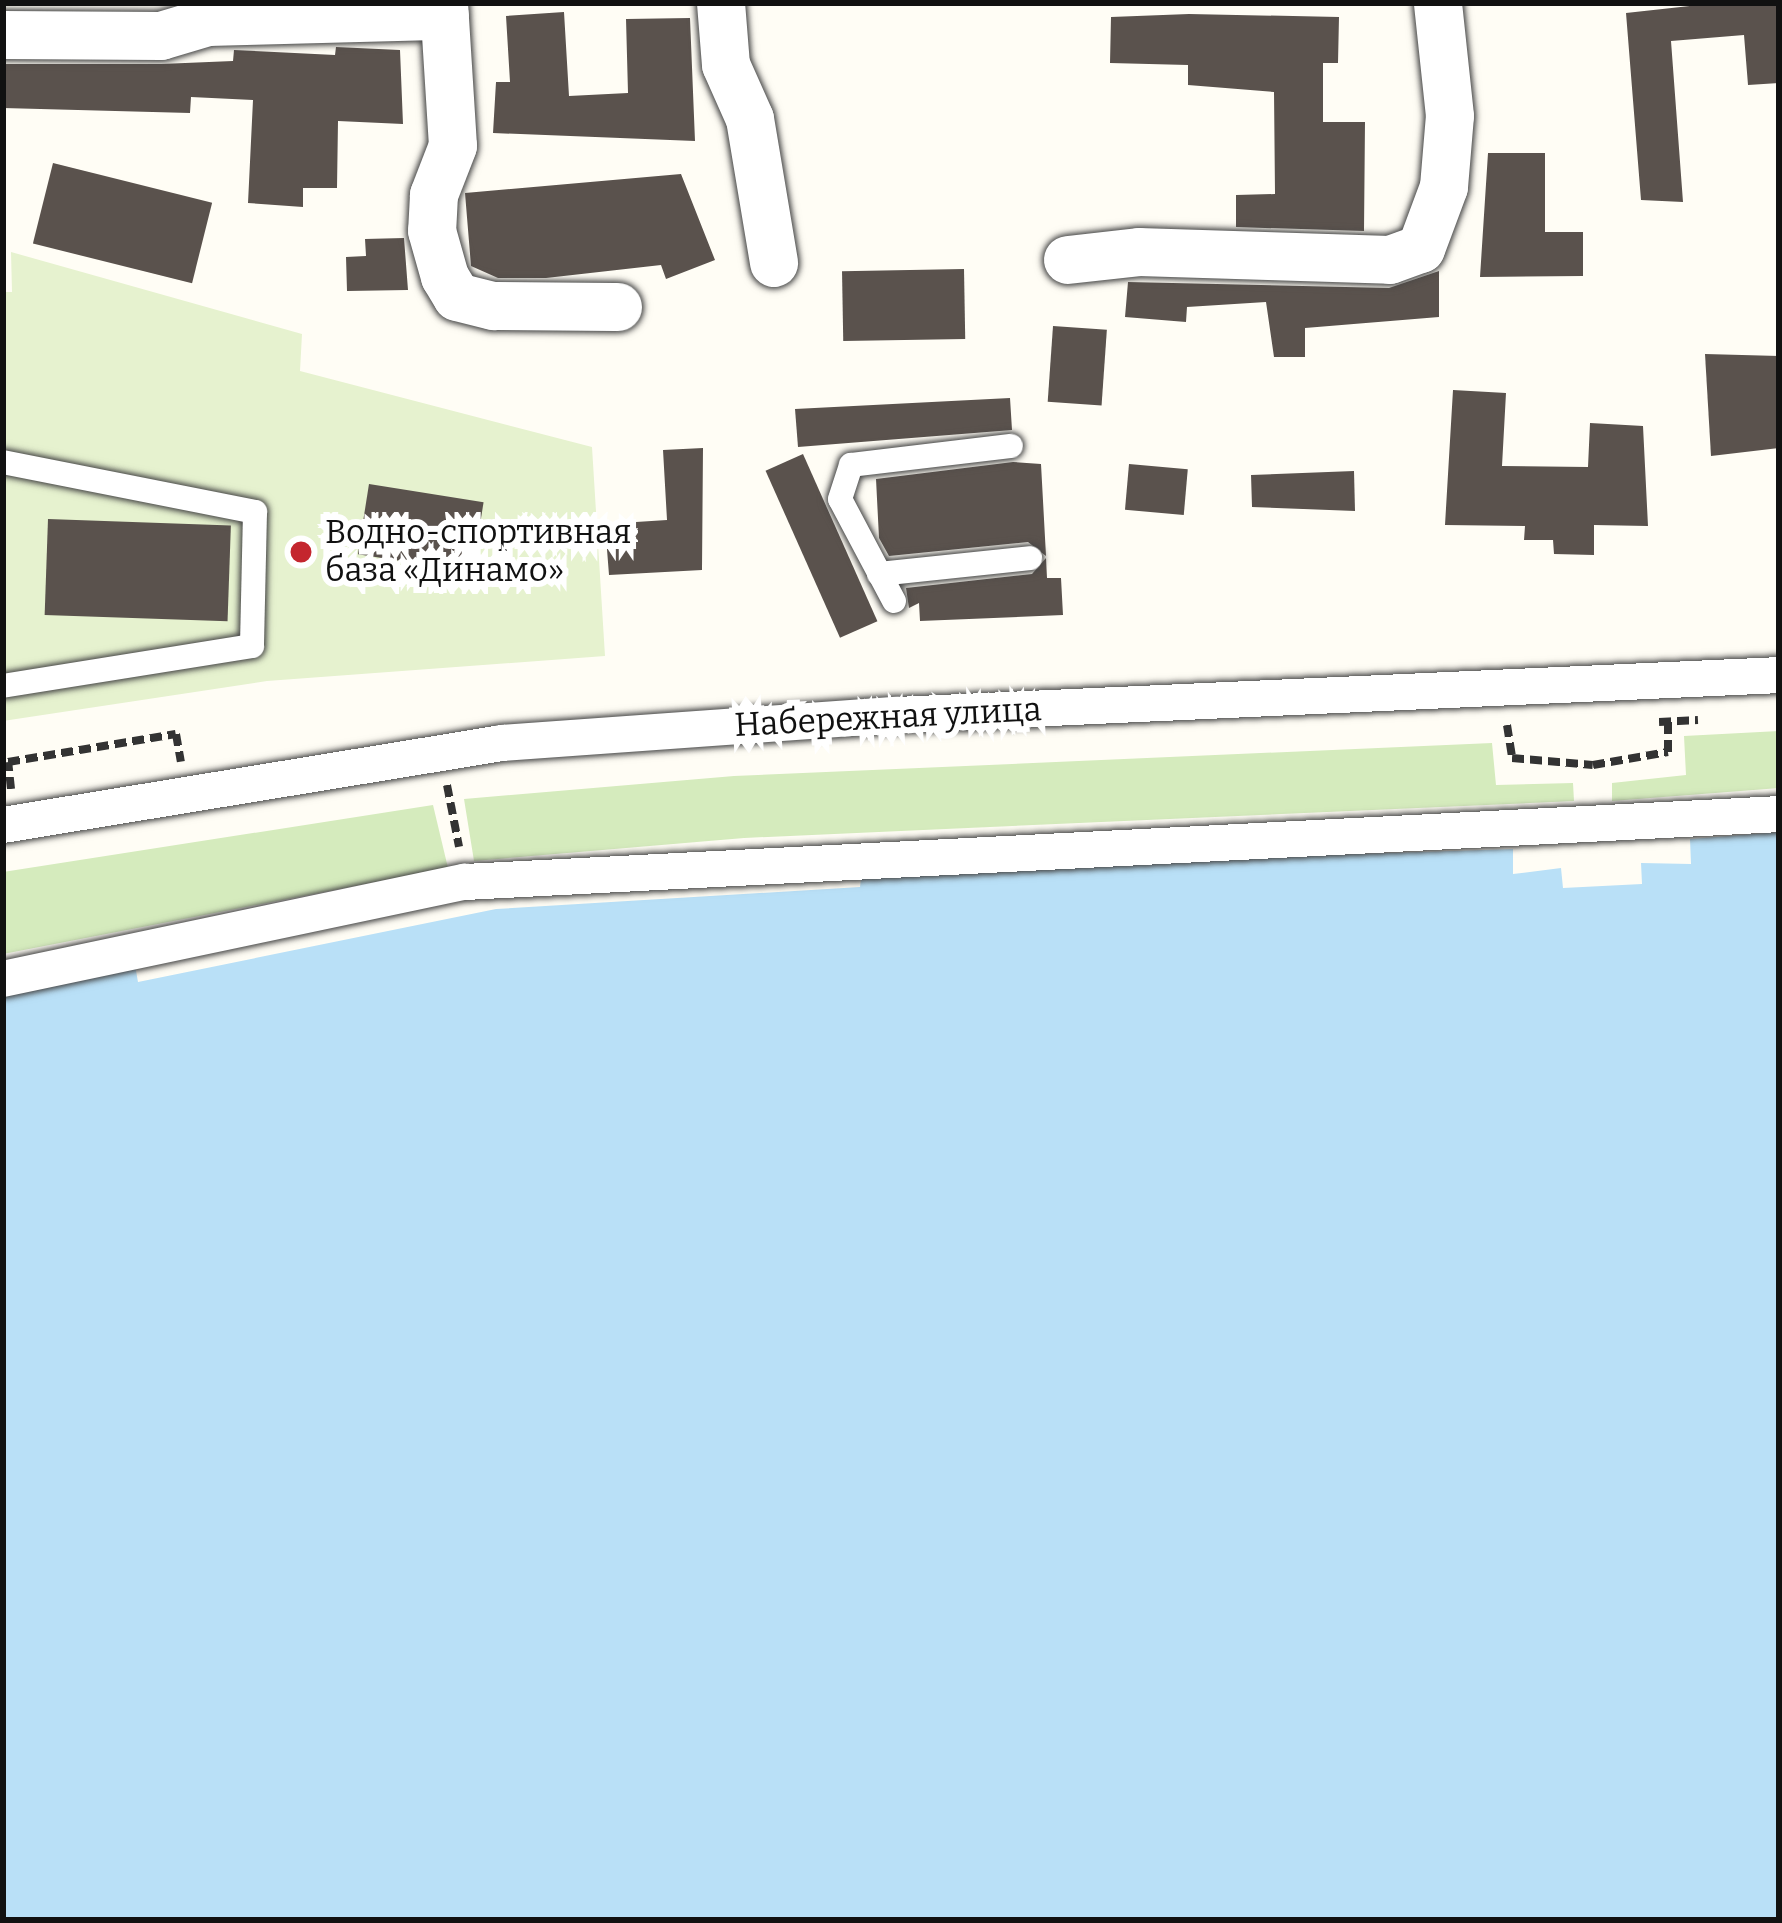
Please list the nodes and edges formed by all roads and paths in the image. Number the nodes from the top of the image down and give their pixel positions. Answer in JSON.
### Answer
{"nodes":[{"id":1,"x":721,"y":3,"type":"edge"},
{"id":2,"x":1438,"y":3,"type":"edge"},
{"id":3,"x":444,"y":9,"type":"edge"},
{"id":4,"x":182,"y":13,"type":"edge"},
{"id":5,"x":3,"y":35,"type":"edge"},
{"id":6,"x":1068,"y":260,"type":"dead end"},
{"id":7,"x":774,"y":263,"type":"dead end"},
{"id":8,"x":618,"y":307,"type":"dead end"},
{"id":9,"x":1011,"y":446,"type":"dead end"},
{"id":10,"x":3,"y":462,"type":"edge"},
{"id":11,"x":1030,"y":558,"type":"dead end"},
{"id":12,"x":879,"y":574,"type":"junction"},
{"id":13,"x":894,"y":601,"type":"dead end"},
{"id":14,"x":1779,"y":675,"type":"edge"},
{"id":15,"x":3,"y":686,"type":"edge"},
{"id":16,"x":1713,"y":720,"type":"dead end"},
{"id":17,"x":1645,"y":722,"type":"dead end"},
{"id":18,"x":1668,"y":722,"type":"junction"},
{"id":19,"x":1507,"y":725,"type":"junction"},
{"id":20,"x":1530,"y":725,"type":"dead end"},
{"id":21,"x":1484,"y":726,"type":"dead end"},
{"id":22,"x":464,"y":782,"type":"dead end"},
{"id":23,"x":447,"y":784,"type":"junction"},
{"id":24,"x":424,"y":788,"type":"dead end"},
{"id":25,"x":187,"y":793,"type":"junction"},
{"id":26,"x":1779,"y":814,"type":"edge"},
{"id":27,"x":9,"y":824,"type":"edge"},
{"id":28,"x":465,"y":882,"type":"junction"},
{"id":29,"x":3,"y":979,"type":"edge"}],
"edges":[{"from":1,"to":7,"type":"street"},
{"from":2,"to":6,"type":"street"},
{"from":3,"to":4,"type":"street"},
{"from":3,"to":8,"type":"street"},
{"from":4,"to":5,"type":"street"},
{"from":9,"to":12,"type":"lane"},
{"from":10,"to":15,"type":"lane"},
{"from":11,"to":12,"type":"lane"},
{"from":12,"to":13,"type":"lane"},
{"from":14,"to":25,"type":"street","name":"Набережная улица"},
{"from":16,"to":18,"type":"path"},
{"from":17,"to":18,"type":"path"},
{"from":18,"to":19,"type":"path"},
{"from":19,"to":20,"type":"path"},
{"from":19,"to":21,"type":"path"},
{"from":22,"to":23,"type":"path"},
{"from":23,"to":24,"type":"path"},
{"from":23,"to":28,"type":"path"},
{"from":25,"to":27,"type":"street","name":"Набережная улица"},
{"from":25,"to":27,"type":"path"},
{"from":26,"to":28,"type":"street"},
{"from":28,"to":29,"type":"street"}]}
